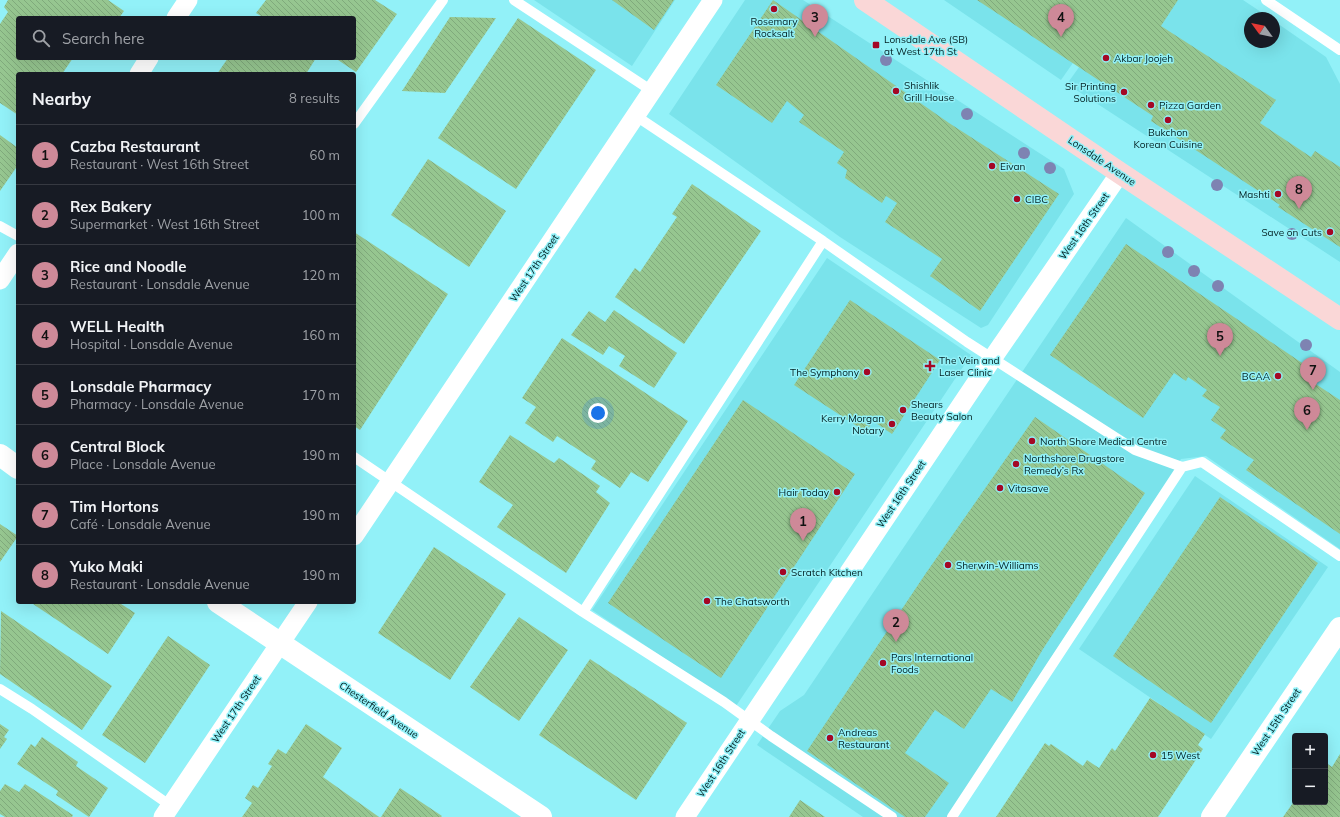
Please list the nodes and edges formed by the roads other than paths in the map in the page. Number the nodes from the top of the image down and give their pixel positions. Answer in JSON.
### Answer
{"nodes":[{"id":1,"x":188,"y":0,"type":"edge"},
{"id":2,"x":443,"y":0,"type":"edge"},
{"id":3,"x":514,"y":0,"type":"edge"},
{"id":4,"x":713,"y":0,"type":"edge"},
{"id":5,"x":865,"y":0,"type":"edge"},
{"id":6,"x":1266,"y":0,"type":"edge"},
{"id":7,"x":177,"y":16,"type":"edge"},
{"id":8,"x":1340,"y":50,"type":"edge"},
{"id":9,"x":148,"y":60,"type":"edge"},
{"id":10,"x":140,"y":72,"type":"edge"},
{"id":11,"x":652,"y":91,"type":"junction"},
{"id":12,"x":636,"y":116,"type":"junction"},
{"id":13,"x":356,"y":121,"type":"edge"},
{"id":14,"x":1120,"y":173,"type":"junction"},
{"id":15,"x":0,"y":226,"type":"edge"},
{"id":16,"x":16,"y":235,"type":"edge"},
{"id":17,"x":823,"y":241,"type":"junction"},
{"id":18,"x":16,"y":256,"type":"edge"},
{"id":19,"x":0,"y":280,"type":"edge"},
{"id":20,"x":1340,"y":319,"type":"edge"},
{"id":21,"x":992,"y":359,"type":"junction"},
{"id":22,"x":0,"y":456,"type":"edge"},
{"id":23,"x":356,"y":458,"type":"edge"},
{"id":24,"x":16,"y":467,"type":"edge"},
{"id":25,"x":1182,"y":467,"type":"junction"},
{"id":26,"x":391,"y":482,"type":"junction"},
{"id":27,"x":356,"y":533,"type":"edge"},
{"id":28,"x":1340,"y":556,"type":"edge"},
{"id":29,"x":221,"y":604,"type":"edge"},
{"id":30,"x":307,"y":604,"type":"edge"},
{"id":31,"x":583,"y":612,"type":"junction"},
{"id":32,"x":1340,"y":628,"type":"edge"},
{"id":33,"x":280,"y":644,"type":"junction"},
{"id":34,"x":0,"y":689,"type":"edge"},
{"id":35,"x":749,"y":721,"type":"junction"},
{"id":36,"x":167,"y":812,"type":"edge"},
{"id":37,"x":541,"y":817,"type":"edge"},
{"id":38,"x":685,"y":817,"type":"edge"},
{"id":39,"x":892,"y":817,"type":"edge"},
{"id":40,"x":952,"y":817,"type":"edge"},
{"id":41,"x":1212,"y":817,"type":"edge"}],
"edges":[{"from":1,"to":7,"type":"street"},
{"from":2,"to":13,"type":"lane"},
{"from":3,"to":11,"type":"lane"},
{"from":4,"to":11,"type":"street","name":"West 17th Street"},
{"from":5,"to":14,"type":"main road","name":"Lonsdale Avenue"},
{"from":6,"to":8,"type":"lane"},
{"from":9,"to":10,"type":"street"},
{"from":11,"to":12,"type":"street","name":"West 17th Street"},
{"from":12,"to":17,"type":"lane"},
{"from":12,"to":26,"type":"street","name":"West 17th Street"},
{"from":14,"to":20,"type":"main road","name":"Lonsdale Avenue"},
{"from":14,"to":21,"type":"street","name":"West 16th Street"},
{"from":15,"to":16,"type":"lane"},
{"from":17,"to":21,"type":"lane"},
{"from":17,"to":31,"type":"lane"},
{"from":18,"to":19,"type":"street"},
{"from":21,"to":25,"type":"lane"},
{"from":21,"to":35,"type":"street","name":"West 16th Street"},
{"from":22,"to":24,"type":"street"},
{"from":23,"to":26,"type":"lane"},
{"from":25,"to":28,"type":"lane"},
{"from":25,"to":40,"type":"lane"},
{"from":26,"to":27,"type":"street","name":"West 17th Street"},
{"from":26,"to":31,"type":"lane"},
{"from":29,"to":33,"type":"street","name":"Chesterfield Avenue"},
{"from":30,"to":33,"type":"street","name":"West 17th Street"},
{"from":31,"to":35,"type":"lane"},
{"from":32,"to":41,"type":"street","name":"West 15th Street"},
{"from":33,"to":36,"type":"street","name":"West 17th Street"},
{"from":33,"to":37,"type":"street","name":"Chesterfield Avenue"},
{"from":34,"to":36,"type":"lane"},
{"from":35,"to":38,"type":"street","name":"West 16th Street"},
{"from":35,"to":39,"type":"lane"}]}
